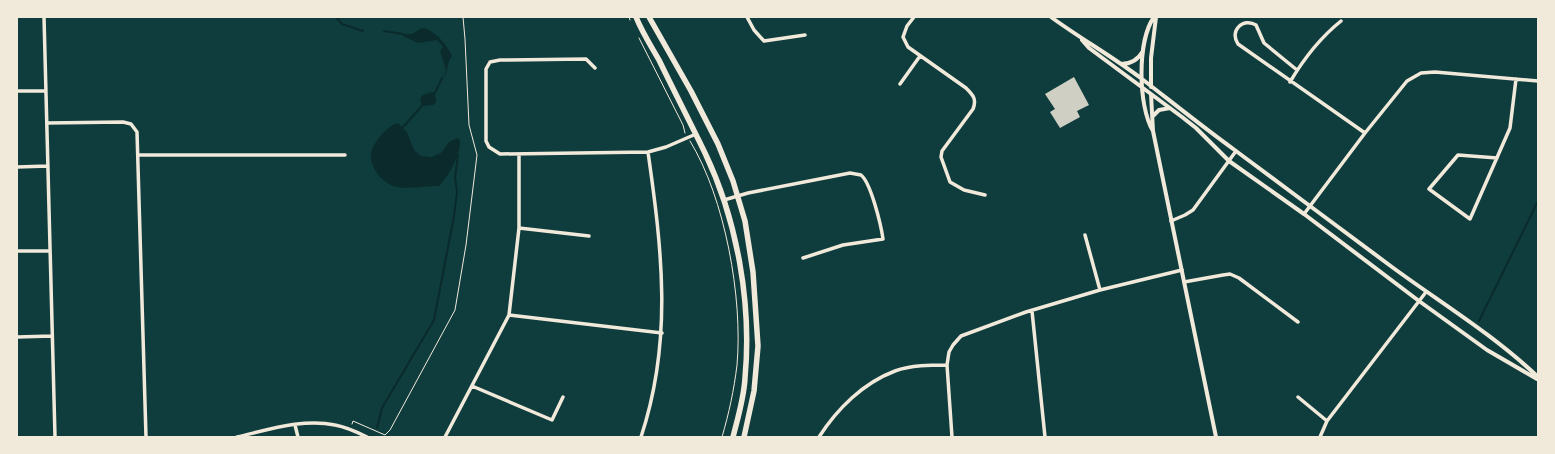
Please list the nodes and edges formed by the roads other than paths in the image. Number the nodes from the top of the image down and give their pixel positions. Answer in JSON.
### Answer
{"nodes":[{"id":1,"x":44,"y":17,"type":"edge"},
{"id":2,"x":636,"y":17,"type":"edge"},
{"id":3,"x":650,"y":17,"type":"edge"},
{"id":4,"x":747,"y":17,"type":"edge"},
{"id":5,"x":914,"y":17,"type":"edge"},
{"id":6,"x":1051,"y":17,"type":"edge"},
{"id":7,"x":1155,"y":17,"type":"edge"},
{"id":8,"x":1341,"y":21,"type":"dead end"},
{"id":9,"x":805,"y":35,"type":"dead end"},
{"id":10,"x":1082,"y":39,"type":"junction"},
{"id":11,"x":1144,"y":50,"type":"junction"},
{"id":12,"x":920,"y":56,"type":"junction"},
{"id":13,"x":1120,"y":64,"type":"junction"},
{"id":14,"x":595,"y":68,"type":"dead end"},
{"id":15,"x":1297,"y":70,"type":"junction"},
{"id":16,"x":1141,"y":78,"type":"junction"},
{"id":17,"x":1516,"y":79,"type":"junction"},
{"id":18,"x":1290,"y":82,"type":"junction"},
{"id":19,"x":1538,"y":82,"type":"edge"},
{"id":20,"x":900,"y":84,"type":"dead end"},
{"id":21,"x":1151,"y":86,"type":"junction"},
{"id":22,"x":1142,"y":87,"type":"junction"},
{"id":23,"x":17,"y":91,"type":"edge"},
{"id":24,"x":46,"y":91,"type":"junction"},
{"id":25,"x":1151,"y":94,"type":"junction"},
{"id":26,"x":1170,"y":108,"type":"junction"},
{"id":27,"x":1153,"y":116,"type":"junction"},
{"id":28,"x":47,"y":123,"type":"junction"},
{"id":29,"x":1153,"y":131,"type":"junction"},
{"id":30,"x":1365,"y":133,"type":"junction"},
{"id":31,"x":696,"y":134,"type":"junction"},
{"id":32,"x":1236,"y":151,"type":"junction"},
{"id":33,"x":648,"y":152,"type":"junction"},
{"id":34,"x":519,"y":154,"type":"junction"},
{"id":35,"x":138,"y":155,"type":"junction"},
{"id":36,"x":345,"y":155,"type":"dead end"},
{"id":37,"x":1497,"y":158,"type":"junction"},
{"id":38,"x":1229,"y":160,"type":"junction"},
{"id":39,"x":48,"y":166,"type":"junction"},
{"id":40,"x":17,"y":167,"type":"edge"},
{"id":41,"x":985,"y":195,"type":"dead end"},
{"id":42,"x":739,"y":196,"type":"junction"},
{"id":43,"x":724,"y":200,"type":"junction"},
{"id":44,"x":1311,"y":206,"type":"junction"},
{"id":45,"x":1304,"y":214,"type":"junction"},
{"id":46,"x":1171,"y":221,"type":"junction"},
{"id":47,"x":519,"y":228,"type":"junction"},
{"id":48,"x":1084,"y":235,"type":"dead end"},
{"id":49,"x":589,"y":236,"type":"dead end"},
{"id":50,"x":17,"y":251,"type":"edge"},
{"id":51,"x":49,"y":251,"type":"junction"},
{"id":52,"x":803,"y":258,"type":"dead end"},
{"id":53,"x":1182,"y":270,"type":"junction"},
{"id":54,"x":1184,"y":282,"type":"junction"},
{"id":55,"x":1100,"y":290,"type":"junction"},
{"id":56,"x":1426,"y":292,"type":"junction"},
{"id":57,"x":1419,"y":301,"type":"junction"},
{"id":58,"x":1032,"y":311,"type":"junction"},
{"id":59,"x":509,"y":315,"type":"junction"},
{"id":60,"x":1298,"y":322,"type":"dead end"},
{"id":61,"x":662,"y":332,"type":"junction"},
{"id":62,"x":52,"y":336,"type":"junction"},
{"id":63,"x":17,"y":337,"type":"edge"},
{"id":64,"x":947,"y":365,"type":"junction"},
{"id":65,"x":1538,"y":378,"type":"edge"},
{"id":66,"x":472,"y":386,"type":"junction"},
{"id":67,"x":563,"y":397,"type":"dead end"},
{"id":68,"x":1298,"y":397,"type":"dead end"},
{"id":69,"x":1327,"y":422,"type":"junction"},
{"id":70,"x":295,"y":425,"type":"junction"},
{"id":71,"x":55,"y":437,"type":"edge"},
{"id":72,"x":146,"y":437,"type":"edge"},
{"id":73,"x":237,"y":437,"type":"edge"},
{"id":74,"x":298,"y":437,"type":"edge"},
{"id":75,"x":367,"y":437,"type":"edge"},
{"id":76,"x":445,"y":437,"type":"edge"},
{"id":77,"x":641,"y":437,"type":"edge"},
{"id":78,"x":733,"y":437,"type":"edge"},
{"id":79,"x":744,"y":437,"type":"edge"},
{"id":80,"x":819,"y":437,"type":"edge"},
{"id":81,"x":952,"y":437,"type":"edge"},
{"id":82,"x":1045,"y":437,"type":"edge"},
{"id":83,"x":1216,"y":437,"type":"edge"},
{"id":84,"x":1320,"y":437,"type":"edge"}],
"edges":[{"from":1,"to":24,"type":"street"},
{"from":2,"to":31,"type":"main road"},
{"from":3,"to":42,"type":"main road"},
{"from":4,"to":9,"type":"street"},
{"from":5,"to":12,"type":"street"},
{"from":6,"to":10,"type":"street"},
{"from":7,"to":11,"type":"street"},
{"from":7,"to":21,"type":"street"},
{"from":8,"to":15,"type":"street"},
{"from":10,"to":13,"type":"street"},
{"from":10,"to":22,"type":"street"},
{"from":11,"to":13,"type":"street"},
{"from":11,"to":16,"type":"street"},
{"from":12,"to":20,"type":"street"},
{"from":12,"to":41,"type":"street"},
{"from":13,"to":16,"type":"street"},
{"from":14,"to":34,"type":"street"},
{"from":15,"to":18,"type":"street"},
{"from":15,"to":18,"type":"street"},
{"from":16,"to":21,"type":"street"},
{"from":16,"to":22,"type":"street"},
{"from":17,"to":19,"type":"street"},
{"from":17,"to":30,"type":"street"},
{"from":17,"to":37,"type":"street"},
{"from":18,"to":30,"type":"street"},
{"from":21,"to":25,"type":"street"},
{"from":21,"to":32,"type":"street"},
{"from":22,"to":25,"type":"street"},
{"from":22,"to":29,"type":"street"},
{"from":23,"to":24,"type":"street"},
{"from":24,"to":28,"type":"street"},
{"from":25,"to":26,"type":"street"},
{"from":25,"to":27,"type":"street"},
{"from":26,"to":27,"type":"street"},
{"from":26,"to":38,"type":"street"},
{"from":27,"to":29,"type":"street"},
{"from":28,"to":35,"type":"street"},
{"from":28,"to":39,"type":"street"},
{"from":29,"to":46,"type":"street"},
{"from":30,"to":44,"type":"street"},
{"from":31,"to":33,"type":"street"},
{"from":31,"to":43,"type":"main road"},
{"from":32,"to":38,"type":"street"},
{"from":32,"to":44,"type":"street"},
{"from":33,"to":34,"type":"street"},
{"from":33,"to":61,"type":"street"},
{"from":34,"to":47,"type":"street"},
{"from":35,"to":36,"type":"street"},
{"from":35,"to":72,"type":"street"},
{"from":37,"to":37,"type":"street"},
{"from":38,"to":45,"type":"street"},
{"from":38,"to":46,"type":"street"},
{"from":39,"to":40,"type":"street"},
{"from":39,"to":51,"type":"street"},
{"from":42,"to":43,"type":"street"},
{"from":42,"to":52,"type":"street"},
{"from":42,"to":79,"type":"main road"},
{"from":43,"to":78,"type":"main road"},
{"from":44,"to":45,"type":"street"},
{"from":44,"to":56,"type":"street"},
{"from":45,"to":57,"type":"street"},
{"from":46,"to":53,"type":"street"},
{"from":47,"to":49,"type":"street"},
{"from":47,"to":59,"type":"street"},
{"from":48,"to":55,"type":"street"},
{"from":50,"to":51,"type":"street"},
{"from":51,"to":62,"type":"street"},
{"from":53,"to":54,"type":"street"},
{"from":53,"to":55,"type":"street"},
{"from":54,"to":60,"type":"street"},
{"from":54,"to":83,"type":"street"},
{"from":55,"to":58,"type":"street"},
{"from":56,"to":57,"type":"street"},
{"from":56,"to":65,"type":"street"},
{"from":57,"to":65,"type":"street"},
{"from":57,"to":69,"type":"street"},
{"from":58,"to":64,"type":"street"},
{"from":58,"to":82,"type":"street"},
{"from":59,"to":61,"type":"street"},
{"from":59,"to":66,"type":"street"},
{"from":61,"to":77,"type":"street"},
{"from":62,"to":63,"type":"street"},
{"from":62,"to":71,"type":"street"},
{"from":64,"to":80,"type":"street"},
{"from":64,"to":81,"type":"street"},
{"from":66,"to":67,"type":"street"},
{"from":66,"to":76,"type":"street"},
{"from":68,"to":69,"type":"street"},
{"from":69,"to":84,"type":"street"},
{"from":70,"to":73,"type":"street"},
{"from":70,"to":74,"type":"street"},
{"from":70,"to":75,"type":"street"}]}
